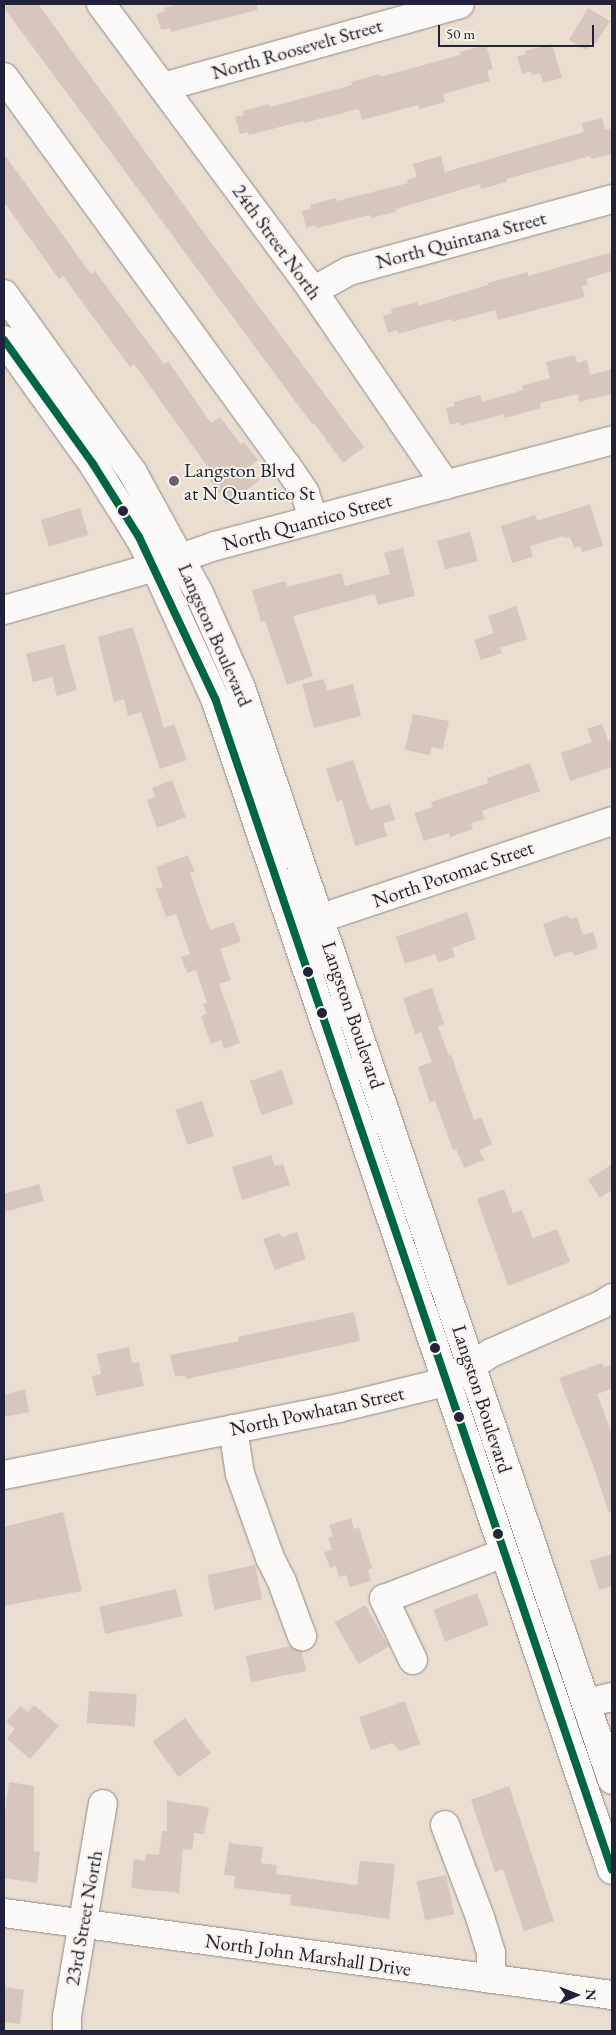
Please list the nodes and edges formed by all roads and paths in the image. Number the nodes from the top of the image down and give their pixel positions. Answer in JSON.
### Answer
{"nodes":[{"id":1,"x":102,"y":4,"type":"edge"},
{"id":2,"x":460,"y":4,"type":"edge"},
{"id":3,"x":4,"y":77,"type":"edge"},
{"id":4,"x":163,"y":87,"type":"junction"},
{"id":5,"x":612,"y":199,"type":"edge"},
{"id":6,"x":313,"y":291,"type":"junction"},
{"id":7,"x":4,"y":294,"type":"edge"},
{"id":8,"x":4,"y":340,"type":"edge"},
{"id":9,"x":612,"y":440,"type":"edge"},
{"id":10,"x":446,"y":485,"type":"junction"},
{"id":11,"x":313,"y":519,"type":"junction"},
{"id":12,"x":181,"y":558,"type":"junction"},
{"id":13,"x":155,"y":567,"type":"junction"},
{"id":14,"x":4,"y":610,"type":"edge"},
{"id":15,"x":612,"y":821,"type":"edge"},
{"id":16,"x":321,"y":919,"type":"junction"},
{"id":17,"x":294,"y":928,"type":"junction"},
{"id":18,"x":612,"y":1298,"type":"edge"},
{"id":19,"x":471,"y":1364,"type":"junction"},
{"id":20,"x":446,"y":1382,"type":"junction"},
{"id":21,"x":233,"y":1429,"type":"junction"},
{"id":22,"x":4,"y":1475,"type":"edge"},
{"id":23,"x":504,"y":1553,"type":"junction"},
{"id":24,"x":302,"y":1636,"type":"dead end"},
{"id":25,"x":413,"y":1660,"type":"dead end"},
{"id":26,"x":612,"y":1697,"type":"edge"},
{"id":27,"x":586,"y":1703,"type":"junction"},
{"id":28,"x":612,"y":1780,"type":"edge"},
{"id":29,"x":103,"y":1804,"type":"dead end"},
{"id":30,"x":445,"y":1825,"type":"dead end"},
{"id":31,"x":612,"y":1870,"type":"edge"},
{"id":32,"x":4,"y":1913,"type":"edge"},
{"id":33,"x":82,"y":1924,"type":"junction"},
{"id":34,"x":491,"y":1980,"type":"junction"},
{"id":35,"x":612,"y":1996,"type":"edge"},
{"id":36,"x":67,"y":2031,"type":"edge"}],
"edges":[{"from":1,"to":4,"type":"street","name":"24th Street North"},
{"from":2,"to":4,"type":"street","name":"North Roosevelt Street"},
{"from":3,"to":11,"type":"street"},
{"from":4,"to":6,"type":"street","name":"24th Street North"},
{"from":5,"to":6,"type":"street","name":"North Quintana Street"},
{"from":6,"to":10,"type":"street","name":"24th Street North"},
{"from":7,"to":12,"type":"street","name":"Langston Boulevard"},
{"from":8,"to":13,"type":"street","name":"Langston Boulevard"},
{"from":9,"to":10,"type":"street","name":"North Quantico Street"},
{"from":10,"to":11,"type":"street","name":"North Quantico Street"},
{"from":11,"to":12,"type":"street","name":"North Quantico Street"},
{"from":12,"to":13,"type":"street","name":"North Quantico Street"},
{"from":12,"to":16,"type":"street","name":"Langston Boulevard"},
{"from":13,"to":14,"type":"street","name":"North Quantico Street"},
{"from":13,"to":17,"type":"street","name":"Langston Boulevard"},
{"from":15,"to":16,"type":"street","name":"North Potomac Street"},
{"from":16,"to":17,"type":"street","name":"North Potomac Street"},
{"from":16,"to":19,"type":"street","name":"Langston Boulevard"},
{"from":17,"to":20,"type":"street","name":"Langston Boulevard"},
{"from":18,"to":19,"type":"street","name":"North Powhatan Street"},
{"from":19,"to":20,"type":"street","name":"North Powhatan Street"},
{"from":19,"to":27,"type":"street","name":"Langston Boulevard"},
{"from":20,"to":21,"type":"street","name":"North Powhatan Street"},
{"from":20,"to":23,"type":"street","name":"Langston Boulevard"},
{"from":21,"to":22,"type":"street","name":"North Powhatan Street"},
{"from":21,"to":24,"type":"street"},
{"from":23,"to":25,"type":"street"},
{"from":23,"to":31,"type":"street","name":"Langston Boulevard"},
{"from":26,"to":27,"type":"street"},
{"from":27,"to":28,"type":"street","name":"Langston Boulevard"},
{"from":29,"to":33,"type":"street","name":"23rd Street North"},
{"from":30,"to":34,"type":"street"},
{"from":32,"to":33,"type":"street","name":"North John Marshall Drive"},
{"from":33,"to":34,"type":"street","name":"North John Marshall Drive"},
{"from":33,"to":36,"type":"street","name":"23rd Street North"},
{"from":34,"to":35,"type":"street","name":"North John Marshall Drive"}]}
